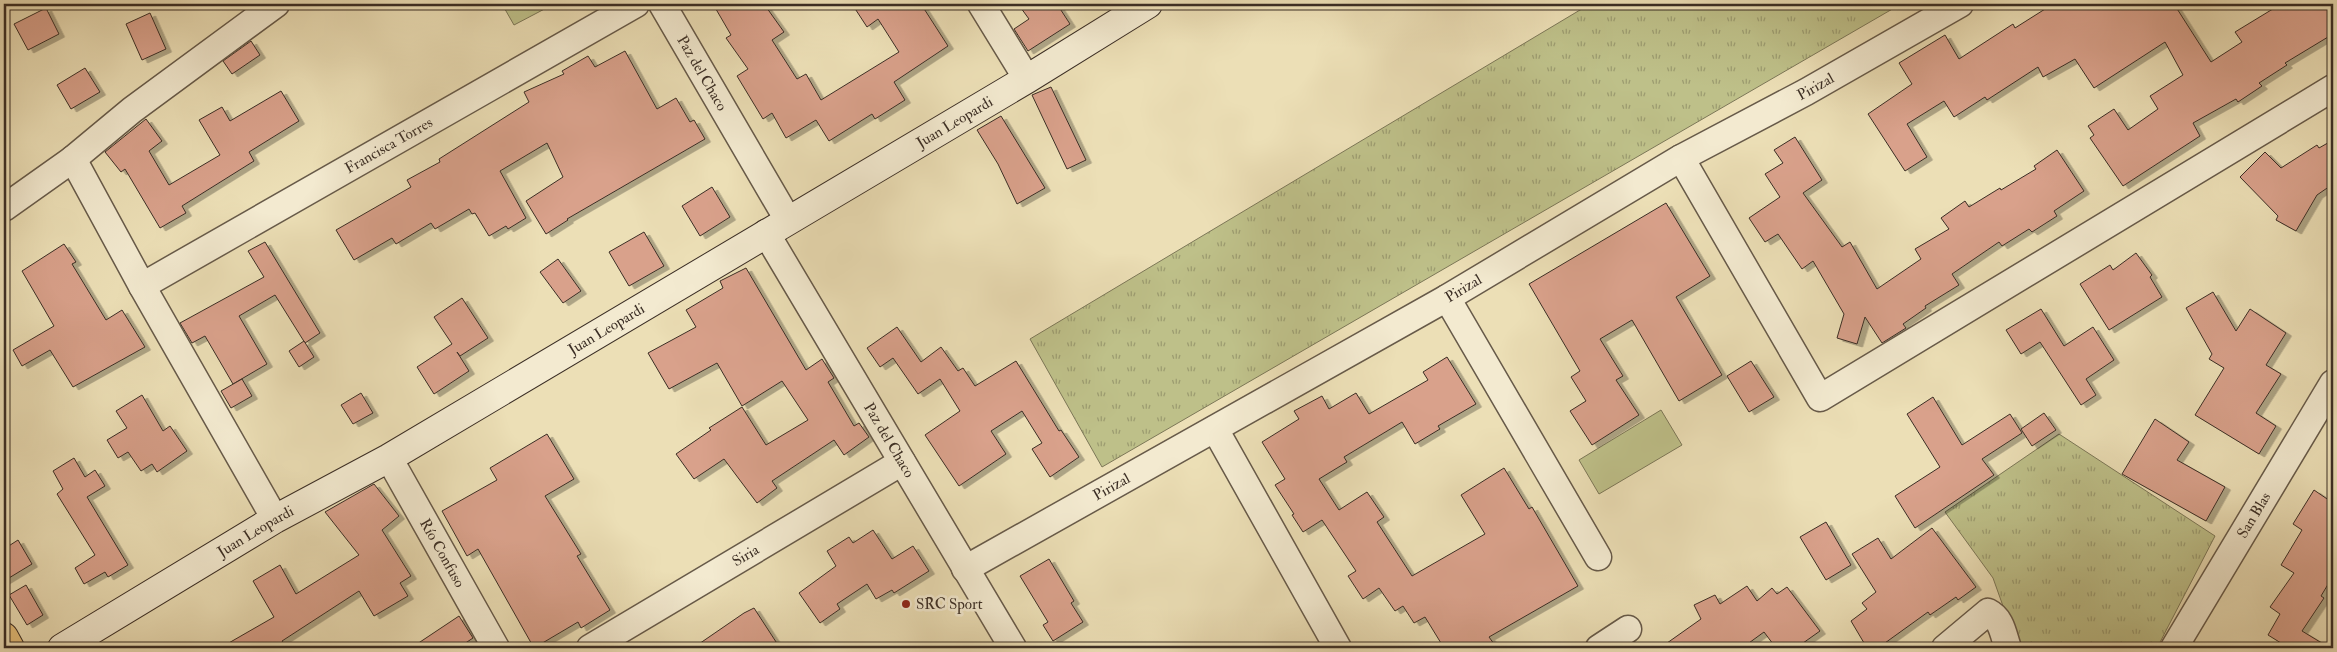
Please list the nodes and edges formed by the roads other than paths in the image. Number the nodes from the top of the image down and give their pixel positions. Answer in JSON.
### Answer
{"nodes":[{"id":1,"x":276,"y":4,"type":"edge"},
{"id":2,"x":636,"y":4,"type":"edge"},
{"id":3,"x":662,"y":4,"type":"edge"},
{"id":4,"x":981,"y":4,"type":"edge"},
{"id":5,"x":1148,"y":4,"type":"edge"},
{"id":6,"x":1960,"y":4,"type":"edge"},
{"id":7,"x":1027,"y":79,"type":"junction"},
{"id":8,"x":2333,"y":88,"type":"edge"},
{"id":9,"x":1680,"y":158,"type":"junction"},
{"id":10,"x":73,"y":159,"type":"junction"},
{"id":11,"x":4,"y":208,"type":"edge"},
{"id":12,"x":777,"y":227,"type":"junction"},
{"id":13,"x":142,"y":286,"type":"junction"},
{"id":14,"x":1447,"y":298,"type":"junction"},
{"id":15,"x":2333,"y":383,"type":"edge"},
{"id":16,"x":1216,"y":429,"type":"junction"},
{"id":17,"x":389,"y":458,"type":"junction"},
{"id":18,"x":902,"y":462,"type":"junction"},
{"id":19,"x":274,"y":519,"type":"junction"},
{"id":20,"x":1598,"y":557,"type":"dead end"},
{"id":21,"x":965,"y":569,"type":"junction"},
{"id":22,"x":1628,"y":629,"type":"dead end"},
{"id":23,"x":4,"y":636,"type":"edge"},
{"id":24,"x":10,"y":648,"type":"edge"},
{"id":25,"x":62,"y":648,"type":"edge"},
{"id":26,"x":496,"y":648,"type":"edge"},
{"id":27,"x":590,"y":648,"type":"edge"},
{"id":28,"x":1013,"y":648,"type":"edge"},
{"id":29,"x":1338,"y":648,"type":"edge"},
{"id":30,"x":1599,"y":648,"type":"edge"},
{"id":31,"x":1945,"y":648,"type":"edge"},
{"id":32,"x":2008,"y":648,"type":"edge"},
{"id":33,"x":2174,"y":648,"type":"edge"}],
"edges":[{"from":1,"to":10,"type":"street"},
{"from":2,"to":13,"type":"street","name":"Francisca Torres"},
{"from":3,"to":12,"type":"street","name":"Paz del Chaco"},
{"from":4,"to":7,"type":"street"},
{"from":5,"to":7,"type":"main road","name":"Juan Leopardi"},
{"from":6,"to":9,"type":"street","name":"Pirizal"},
{"from":7,"to":12,"type":"main road","name":"Juan Leopardi"},
{"from":8,"to":9,"type":"street"},
{"from":9,"to":14,"type":"street","name":"Pirizal"},
{"from":10,"to":11,"type":"street"},
{"from":10,"to":13,"type":"street"},
{"from":12,"to":17,"type":"main road","name":"Juan Leopardi"},
{"from":12,"to":18,"type":"street","name":"Paz del Chaco"},
{"from":13,"to":19,"type":"street"},
{"from":14,"to":16,"type":"street","name":"Pirizal"},
{"from":14,"to":20,"type":"street"},
{"from":15,"to":33,"type":"street","name":"San Blas"},
{"from":16,"to":21,"type":"street","name":"Pirizal"},
{"from":16,"to":29,"type":"street"},
{"from":17,"to":19,"type":"main road","name":"Juan Leopardi"},
{"from":17,"to":26,"type":"street","name":"Río Confuso"},
{"from":18,"to":21,"type":"street","name":"Paz del Chaco"},
{"from":18,"to":27,"type":"street","name":"Siria"},
{"from":19,"to":25,"type":"main road","name":"Juan Leopardi"},
{"from":21,"to":28,"type":"street","name":"Paz del Chaco"},
{"from":22,"to":30,"type":"street"},
{"from":23,"to":24,"type":"main road"},
{"from":31,"to":32,"type":"street"}]}
